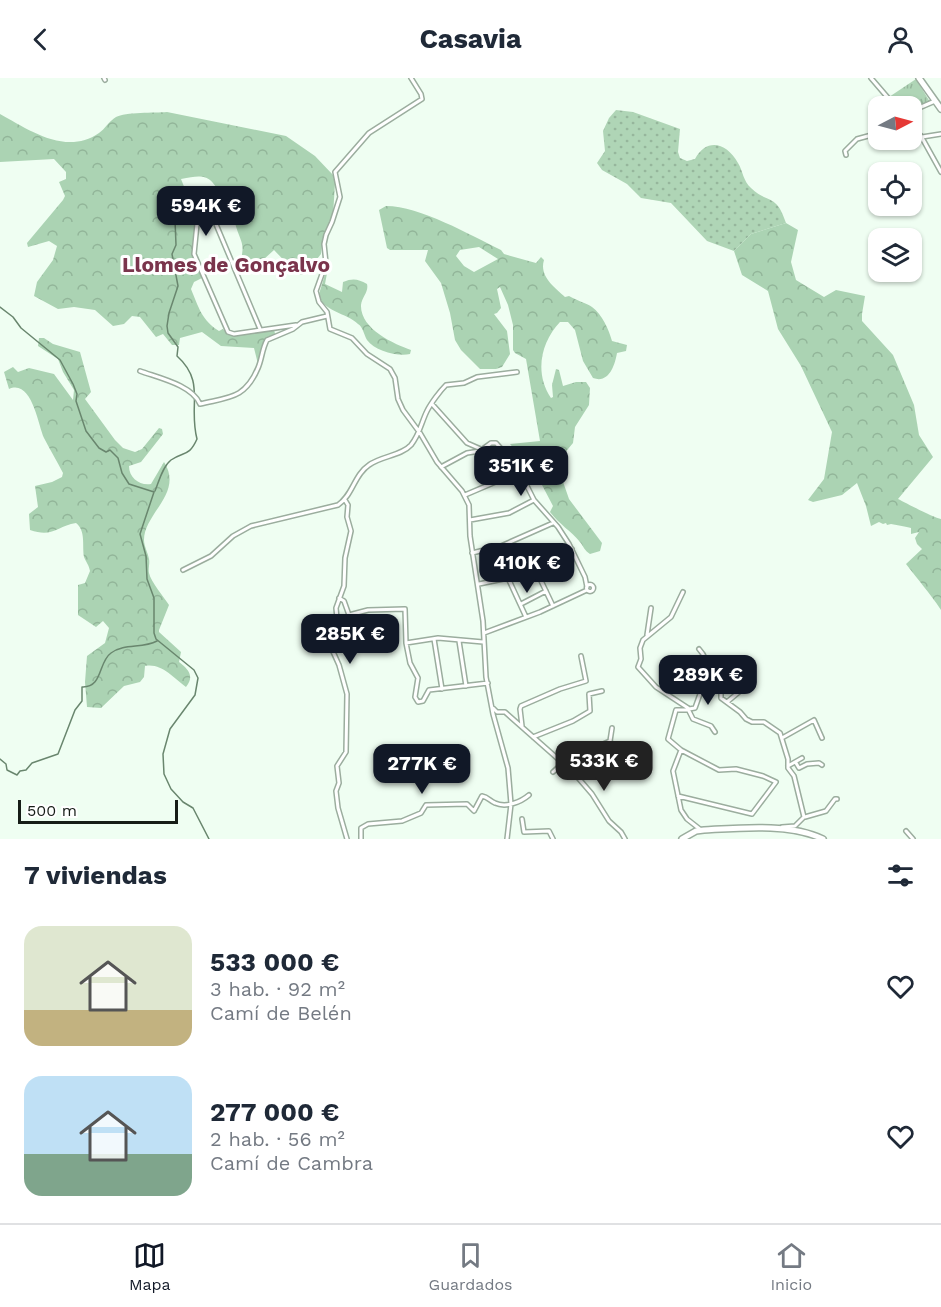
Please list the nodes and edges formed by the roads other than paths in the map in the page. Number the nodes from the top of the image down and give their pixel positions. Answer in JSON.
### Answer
{"nodes":[{"id":1,"x":411,"y":78,"type":"edge"},
{"id":2,"x":870,"y":78,"type":"edge"},
{"id":3,"x":920,"y":78,"type":"edge"},
{"id":4,"x":886,"y":96,"type":"edge"},
{"id":5,"x":935,"y":101,"type":"junction"},
{"id":6,"x":922,"y":107,"type":"edge"},
{"id":7,"x":941,"y":109,"type":"edge"},
{"id":8,"x":941,"y":134,"type":"edge"},
{"id":9,"x":868,"y":136,"type":"edge"},
{"id":10,"x":922,"y":137,"type":"joint"},
{"id":11,"x":846,"y":155,"type":"dead end"},
{"id":12,"x":941,"y":172,"type":"edge"},
{"id":13,"x":327,"y":316,"type":"junction"},
{"id":14,"x":296,"y":325,"type":"junction"},
{"id":15,"x":260,"y":329,"type":"junction"},
{"id":16,"x":140,"y":371,"type":"dead end"},
{"id":17,"x":517,"y":372,"type":"dead end"},
{"id":18,"x":432,"y":404,"type":"junction"},
{"id":19,"x":420,"y":433,"type":"junction"},
{"id":20,"x":483,"y":450,"type":"junction"},
{"id":21,"x":441,"y":467,"type":"junction"},
{"id":22,"x":519,"y":472,"type":"junction"},
{"id":23,"x":465,"y":496,"type":"junction"},
{"id":24,"x":345,"y":500,"type":"junction"},
{"id":25,"x":534,"y":500,"type":"junction"},
{"id":26,"x":470,"y":520,"type":"junction"},
{"id":27,"x":553,"y":523,"type":"junction"},
{"id":28,"x":572,"y":549,"type":"junction"},
{"id":29,"x":472,"y":553,"type":"junction"},
{"id":30,"x":534,"y":566,"type":"junction"},
{"id":31,"x":183,"y":570,"type":"dead end"},
{"id":32,"x":585,"y":577,"type":"junction"},
{"id":33,"x":508,"y":578,"type":"junction"},
{"id":34,"x":479,"y":584,"type":"junction"},
{"id":35,"x":587,"y":588,"type":"junction"},
{"id":36,"x":546,"y":591,"type":"junction"},
{"id":37,"x":683,"y":592,"type":"dead end"},
{"id":38,"x":339,"y":597,"type":"junction"},
{"id":39,"x":520,"y":604,"type":"junction"},
{"id":40,"x":553,"y":606,"type":"junction"},
{"id":41,"x":651,"y":608,"type":"dead end"},
{"id":42,"x":526,"y":618,"type":"junction"},
{"id":43,"x":484,"y":633,"type":"junction"},
{"id":44,"x":646,"y":636,"type":"junction"},
{"id":45,"x":434,"y":639,"type":"junction"},
{"id":46,"x":459,"y":641,"type":"junction"},
{"id":47,"x":483,"y":642,"type":"junction"},
{"id":48,"x":406,"y":643,"type":"junction"},
{"id":49,"x":699,"y":649,"type":"dead end"},
{"id":50,"x":581,"y":656,"type":"dead end"},
{"id":51,"x":743,"y":661,"type":"dead end"},
{"id":52,"x":719,"y":681,"type":"junction"},
{"id":53,"x":488,"y":683,"type":"junction"},
{"id":54,"x":466,"y":686,"type":"junction"},
{"id":55,"x":745,"y":687,"type":"dead end"},
{"id":56,"x":442,"y":688,"type":"junction"},
{"id":57,"x":698,"y":689,"type":"dead end"},
{"id":58,"x":602,"y":691,"type":"dead end"},
{"id":59,"x":727,"y":702,"type":"junction"},
{"id":60,"x":492,"y":707,"type":"junction"},
{"id":61,"x":688,"y":709,"type":"junction"},
{"id":62,"x":522,"y":728,"type":"junction"},
{"id":63,"x":612,"y":728,"type":"dead end"},
{"id":64,"x":715,"y":732,"type":"dead end"},
{"id":65,"x":533,"y":737,"type":"junction"},
{"id":66,"x":782,"y":738,"type":"junction"},
{"id":67,"x":822,"y":738,"type":"dead end"},
{"id":68,"x":610,"y":741,"type":"junction"},
{"id":69,"x":614,"y":748,"type":"dead end"},
{"id":70,"x":681,"y":750,"type":"junction"},
{"id":71,"x":802,"y":758,"type":"dead end"},
{"id":72,"x":562,"y":763,"type":"junction"},
{"id":73,"x":796,"y":763,"type":"junction"},
{"id":74,"x":822,"y":765,"type":"dead end"},
{"id":75,"x":788,"y":766,"type":"junction"},
{"id":76,"x":553,"y":772,"type":"dead end"},
{"id":77,"x":529,"y":795,"type":"dead end"},
{"id":78,"x":678,"y":796,"type":"junction"},
{"id":79,"x":837,"y":799,"type":"dead end"},
{"id":80,"x":511,"y":804,"type":"junction"},
{"id":81,"x":804,"y":817,"type":"junction"},
{"id":82,"x":522,"y":819,"type":"dead end"},
{"id":83,"x":781,"y":829,"type":"junction"},
{"id":84,"x":701,"y":830,"type":"junction"},
{"id":85,"x":906,"y":831,"type":"dead end"},
{"id":86,"x":347,"y":839,"type":"edge"},
{"id":87,"x":361,"y":839,"type":"edge"},
{"id":88,"x":507,"y":839,"type":"edge"},
{"id":89,"x":553,"y":839,"type":"edge"},
{"id":90,"x":625,"y":839,"type":"edge"},
{"id":91,"x":682,"y":839,"type":"edge"},
{"id":92,"x":823,"y":839,"type":"edge"},
{"id":93,"x":913,"y":839,"type":"edge"}],
"edges":[{"from":1,"to":13,"type":"street"},
{"from":2,"to":4,"type":"street"},
{"from":3,"to":5,"type":"main road"},
{"from":5,"to":6,"type":"street"},
{"from":5,"to":7,"type":"main road"},
{"from":8,"to":10,"type":"street"},
{"from":9,"to":11,"type":"street"},
{"from":10,"to":12,"type":"street"},
{"from":13,"to":14,"type":"street"},
{"from":13,"to":19,"type":"street"},
{"from":14,"to":15,"type":"street"},
{"from":14,"to":16,"type":"street"},
{"from":15,"to":15,"type":"street"},
{"from":17,"to":18,"type":"street"},
{"from":18,"to":19,"type":"street"},
{"from":18,"to":20,"type":"street"},
{"from":19,"to":21,"type":"street"},
{"from":19,"to":24,"type":"street"},
{"from":20,"to":21,"type":"street"},
{"from":20,"to":22,"type":"street"},
{"from":21,"to":23,"type":"street"},
{"from":22,"to":23,"type":"street"},
{"from":22,"to":25,"type":"street"},
{"from":23,"to":26,"type":"street"},
{"from":24,"to":31,"type":"street"},
{"from":24,"to":38,"type":"street"},
{"from":25,"to":26,"type":"street"},
{"from":25,"to":27,"type":"street"},
{"from":26,"to":29,"type":"street"},
{"from":27,"to":28,"type":"street"},
{"from":27,"to":29,"type":"street"},
{"from":28,"to":30,"type":"street"},
{"from":28,"to":32,"type":"street"},
{"from":29,"to":34,"type":"street"},
{"from":30,"to":33,"type":"street"},
{"from":30,"to":36,"type":"street"},
{"from":32,"to":35,"type":"street"},
{"from":32,"to":35,"type":"street"},
{"from":33,"to":34,"type":"street"},
{"from":33,"to":39,"type":"street"},
{"from":34,"to":43,"type":"street"},
{"from":35,"to":40,"type":"street"},
{"from":36,"to":39,"type":"street"},
{"from":36,"to":40,"type":"street"},
{"from":37,"to":44,"type":"street"},
{"from":38,"to":48,"type":"street"},
{"from":38,"to":86,"type":"street"},
{"from":39,"to":42,"type":"street"},
{"from":40,"to":42,"type":"street"},
{"from":41,"to":44,"type":"street"},
{"from":42,"to":43,"type":"street"},
{"from":43,"to":47,"type":"street"},
{"from":44,"to":61,"type":"street"},
{"from":45,"to":46,"type":"street"},
{"from":45,"to":48,"type":"street"},
{"from":45,"to":56,"type":"street"},
{"from":46,"to":47,"type":"street"},
{"from":46,"to":54,"type":"street"},
{"from":47,"to":53,"type":"street"},
{"from":48,"to":56,"type":"street"},
{"from":49,"to":52,"type":"street"},
{"from":50,"to":62,"type":"street"},
{"from":51,"to":52,"type":"street"},
{"from":52,"to":59,"type":"street"},
{"from":53,"to":54,"type":"street"},
{"from":53,"to":60,"type":"street"},
{"from":54,"to":56,"type":"street"},
{"from":55,"to":59,"type":"street"},
{"from":57,"to":61,"type":"street"},
{"from":58,"to":65,"type":"street"},
{"from":59,"to":66,"type":"street"},
{"from":60,"to":62,"type":"street"},
{"from":60,"to":80,"type":"street"},
{"from":61,"to":64,"type":"street"},
{"from":61,"to":70,"type":"street"},
{"from":62,"to":65,"type":"street"},
{"from":63,"to":68,"type":"street"},
{"from":65,"to":72,"type":"street"},
{"from":66,"to":67,"type":"street"},
{"from":66,"to":75,"type":"street"},
{"from":68,"to":69,"type":"street"},
{"from":68,"to":72,"type":"street"},
{"from":70,"to":78,"type":"street"},
{"from":70,"to":78,"type":"street"},
{"from":71,"to":73,"type":"street"},
{"from":72,"to":76,"type":"street"},
{"from":72,"to":90,"type":"street"},
{"from":73,"to":74,"type":"street"},
{"from":73,"to":75,"type":"street"},
{"from":75,"to":81,"type":"street"},
{"from":77,"to":80,"type":"street"},
{"from":78,"to":84,"type":"street"},
{"from":79,"to":81,"type":"street"},
{"from":80,"to":87,"type":"street"},
{"from":80,"to":88,"type":"street"},
{"from":81,"to":83,"type":"street"},
{"from":82,"to":89,"type":"street"},
{"from":83,"to":84,"type":"main road"},
{"from":83,"to":92,"type":"main road"},
{"from":84,"to":91,"type":"main road"},
{"from":85,"to":93,"type":"street"}]}
